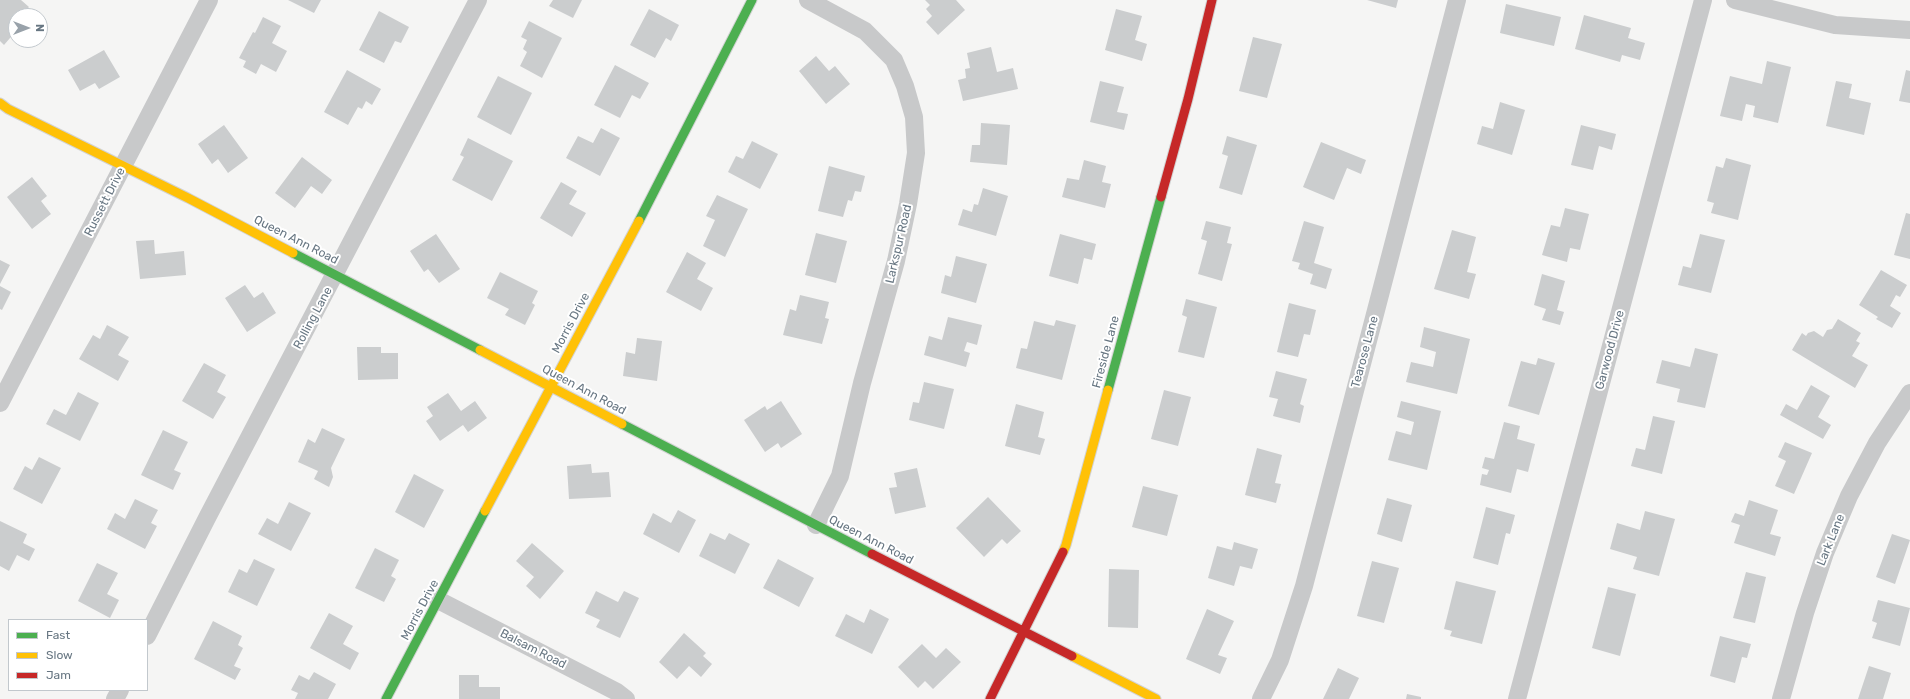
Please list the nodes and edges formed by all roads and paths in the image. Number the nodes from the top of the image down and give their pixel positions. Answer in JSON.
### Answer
{"nodes":[{"id":1,"x":209,"y":0,"type":"edge"},
{"id":2,"x":478,"y":0,"type":"edge"},
{"id":3,"x":752,"y":0,"type":"edge"},
{"id":4,"x":808,"y":0,"type":"edge"},
{"id":5,"x":1212,"y":0,"type":"edge"},
{"id":6,"x":1457,"y":0,"type":"edge"},
{"id":7,"x":1703,"y":0,"type":"edge"},
{"id":8,"x":1735,"y":0,"type":"edge"},
{"id":9,"x":1910,"y":30,"type":"edge"},
{"id":10,"x":0,"y":103,"type":"edge"},
{"id":11,"x":123,"y":167,"type":"junction"},
{"id":12,"x":336,"y":274,"type":"junction"},
{"id":13,"x":551,"y":386,"type":"junction"},
{"id":14,"x":1910,"y":393,"type":"edge"},
{"id":15,"x":0,"y":403,"type":"edge"},
{"id":16,"x":816,"y":525,"type":"junction"},
{"id":17,"x":438,"y":600,"type":"junction"},
{"id":18,"x":1024,"y":631,"type":"junction"},
{"id":19,"x":148,"y":634,"type":"edge"},
{"id":20,"x":386,"y":699,"type":"edge"},
{"id":21,"x":626,"y":699,"type":"edge"},
{"id":22,"x":990,"y":699,"type":"edge"},
{"id":23,"x":1156,"y":699,"type":"edge"},
{"id":24,"x":1261,"y":699,"type":"edge"},
{"id":25,"x":1517,"y":699,"type":"edge"},
{"id":26,"x":1781,"y":699,"type":"edge"}],
"edges":[{"from":1,"to":11,"type":"street","name":"Russett Drive"},
{"from":2,"to":12,"type":"street","name":"Rolling Lane"},
{"from":3,"to":13,"type":"street","name":"Morris Drive"},
{"from":4,"to":16,"type":"street","name":"Larkspur Road"},
{"from":5,"to":18,"type":"street","name":"Fireside Lane"},
{"from":6,"to":24,"type":"street","name":"Tearose Lane"},
{"from":7,"to":25,"type":"street","name":"Garwood Drive"},
{"from":8,"to":9,"type":"street"},
{"from":10,"to":11,"type":"street","name":"Queen Ann Road"},
{"from":11,"to":12,"type":"street","name":"Queen Ann Road"},
{"from":11,"to":15,"type":"street","name":"Russett Drive"},
{"from":12,"to":13,"type":"street","name":"Queen Ann Road"},
{"from":12,"to":19,"type":"street","name":"Rolling Lane"},
{"from":13,"to":16,"type":"street","name":"Queen Ann Road"},
{"from":13,"to":17,"type":"street","name":"Morris Drive"},
{"from":14,"to":26,"type":"street","name":"Lark Lane"},
{"from":16,"to":18,"type":"street","name":"Queen Ann Road"},
{"from":17,"to":20,"type":"street","name":"Morris Drive"},
{"from":17,"to":21,"type":"street","name":"Balsam Road"},
{"from":18,"to":22,"type":"street","name":"Fireside Lane"},
{"from":18,"to":23,"type":"street","name":"Queen Ann Road"}]}
